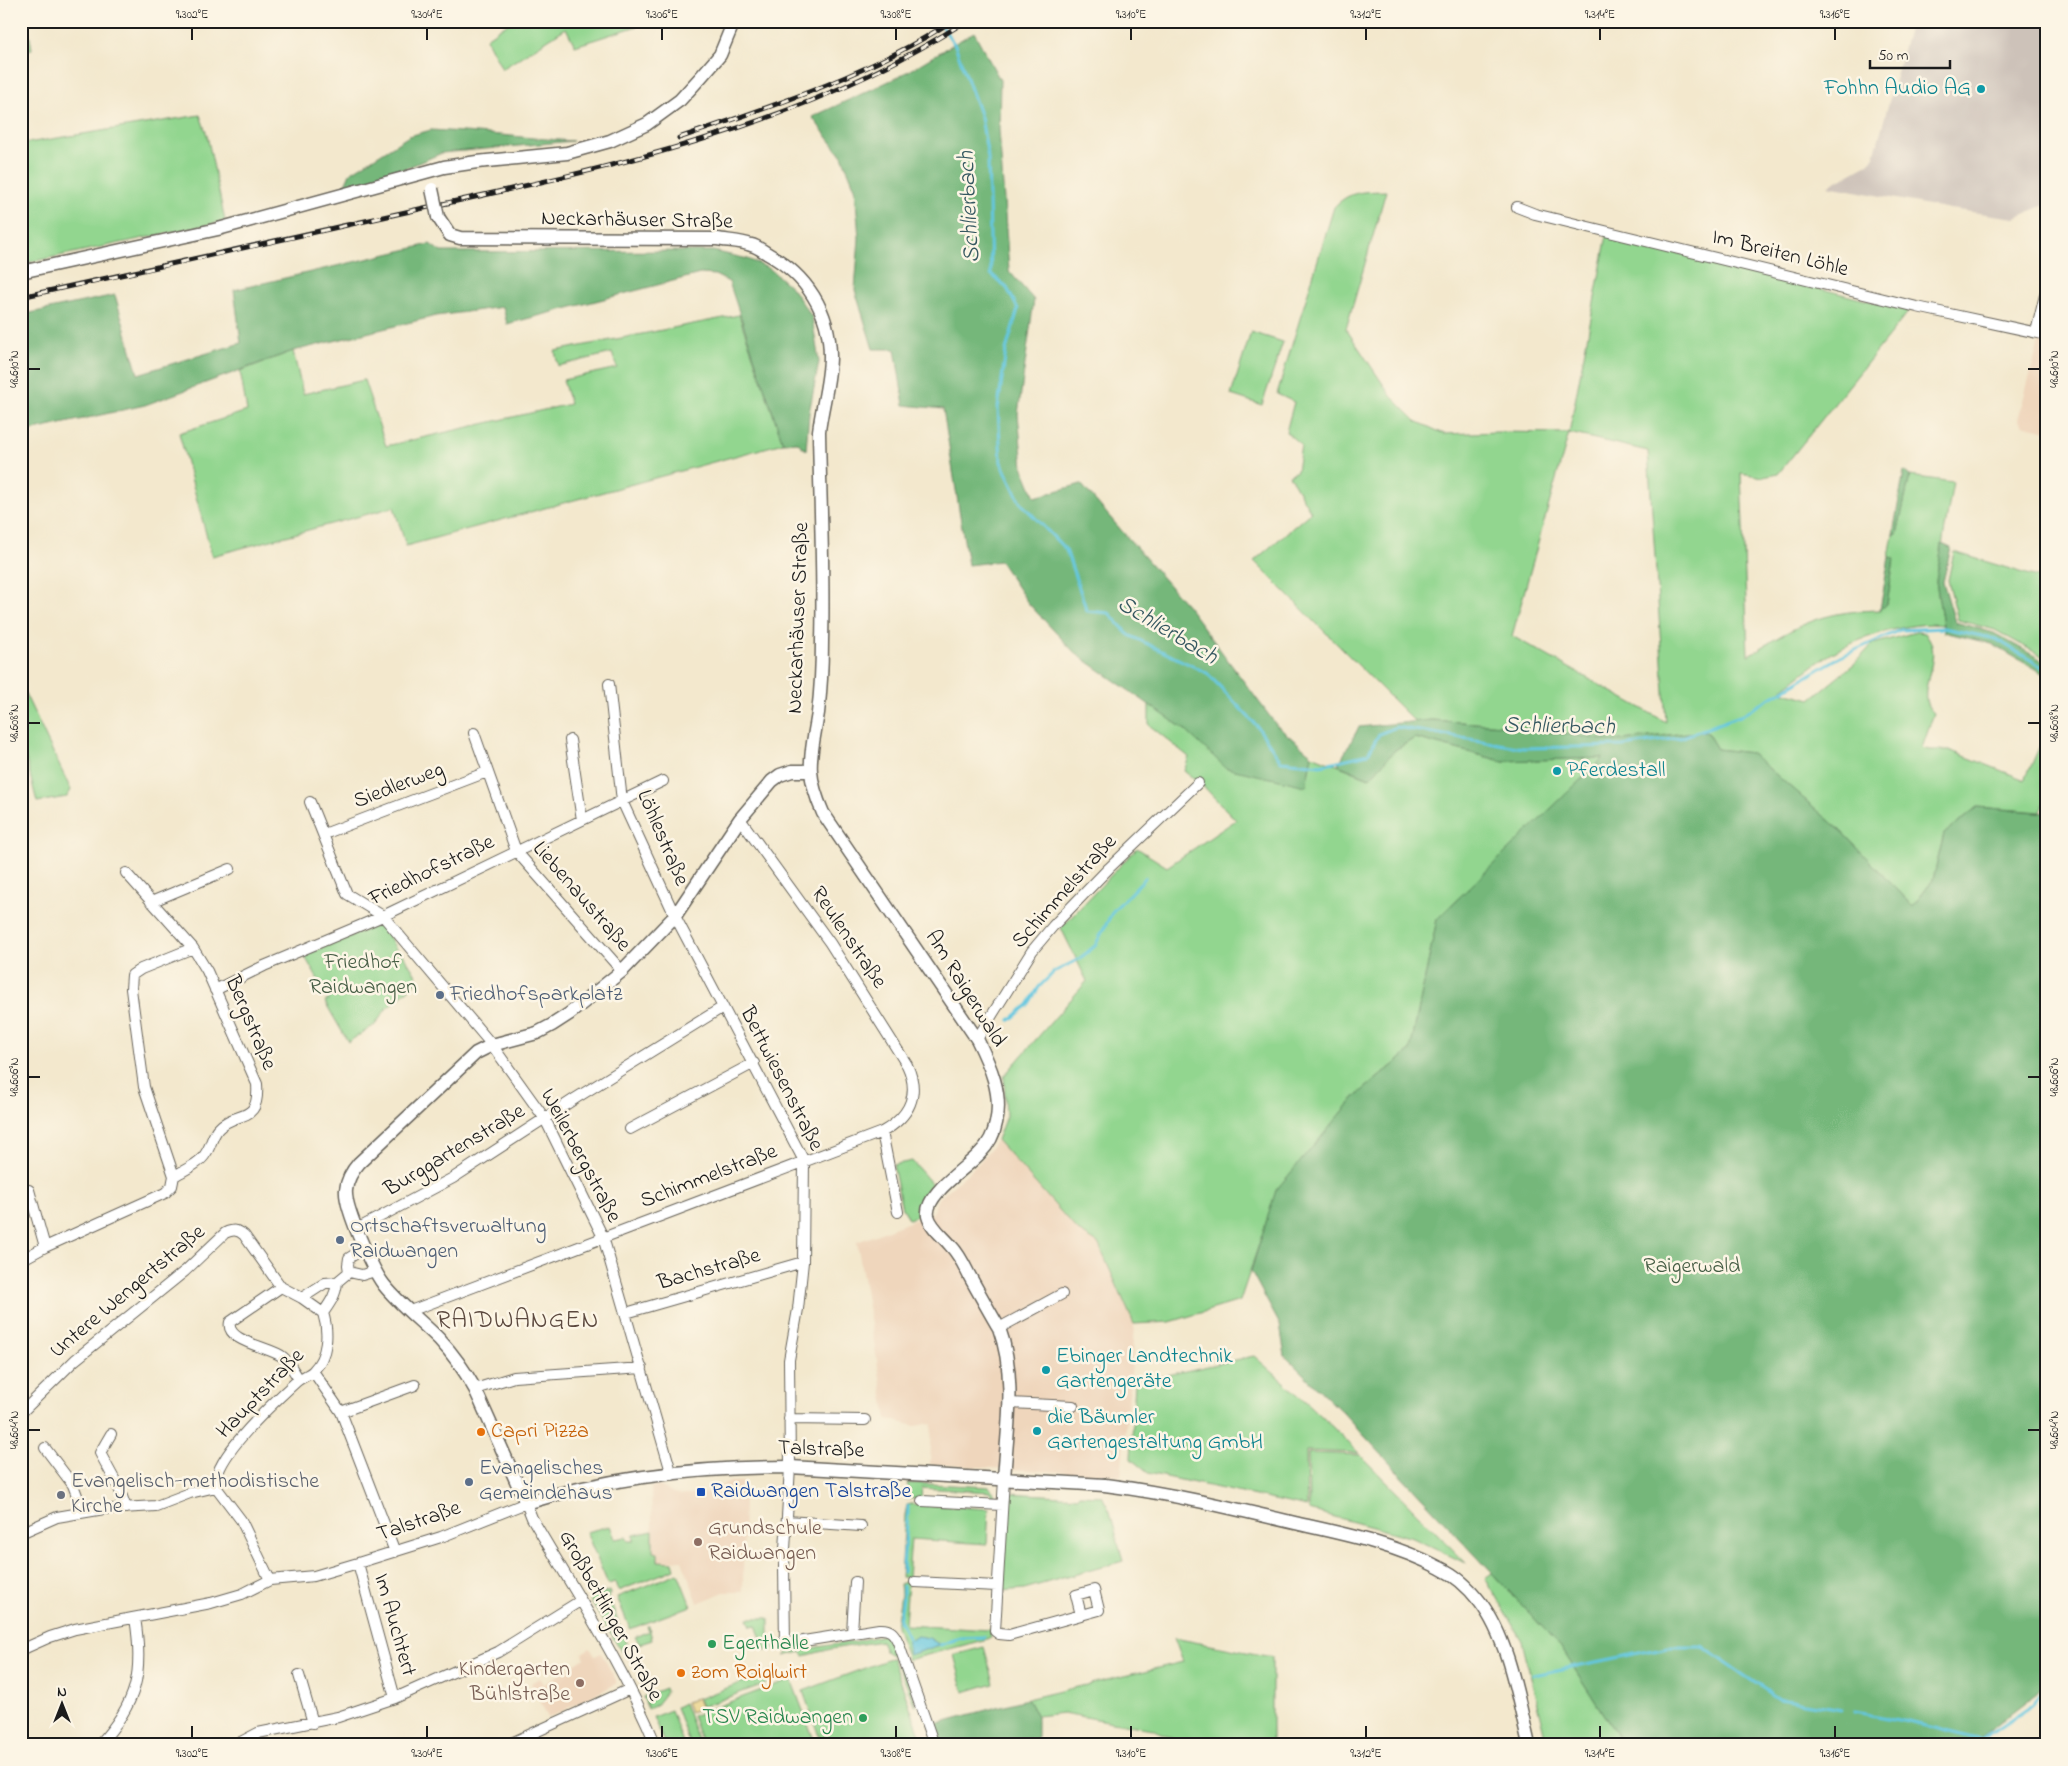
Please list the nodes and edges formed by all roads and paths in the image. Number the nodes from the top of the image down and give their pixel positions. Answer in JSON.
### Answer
{"nodes":[{"id":1,"x":734,"y":21,"type":"edge"},
{"id":2,"x":430,"y":172,"type":"junction"},
{"id":3,"x":1517,"y":206,"type":"dead end"},
{"id":4,"x":21,"y":272,"type":"edge"},
{"id":5,"x":2047,"y":287,"type":"edge"},
{"id":6,"x":2036,"y":332,"type":"junction"},
{"id":7,"x":2047,"y":335,"type":"edge"},
{"id":8,"x":609,"y":684,"type":"dead end"},
{"id":9,"x":474,"y":733,"type":"dead end"},
{"id":10,"x":570,"y":740,"type":"dead end"},
{"id":11,"x":487,"y":772,"type":"junction"},
{"id":12,"x":810,"y":772,"type":"junction"},
{"id":13,"x":663,"y":781,"type":"dead end"},
{"id":14,"x":1198,"y":783,"type":"dead end"},
{"id":15,"x":622,"y":801,"type":"junction"},
{"id":16,"x":310,"y":802,"type":"dead end"},
{"id":17,"x":740,"y":819,"type":"junction"},
{"id":18,"x":582,"y":820,"type":"junction"},
{"id":19,"x":324,"y":834,"type":"junction"},
{"id":20,"x":516,"y":852,"type":"junction"},
{"id":21,"x":230,"y":869,"type":"dead end"},
{"id":22,"x":126,"y":873,"type":"dead end"},
{"id":23,"x":152,"y":902,"type":"junction"},
{"id":24,"x":383,"y":916,"type":"junction"},
{"id":25,"x":675,"y":916,"type":"junction"},
{"id":26,"x":194,"y":948,"type":"junction"},
{"id":27,"x":622,"y":971,"type":"junction"},
{"id":28,"x":215,"y":990,"type":"junction"},
{"id":29,"x":723,"y":1007,"type":"junction"},
{"id":30,"x":977,"y":1039,"type":"junction"},
{"id":31,"x":492,"y":1045,"type":"junction"},
{"id":32,"x":754,"y":1063,"type":"junction"},
{"id":33,"x":913,"y":1084,"type":"joint"},
{"id":34,"x":545,"y":1119,"type":"junction"},
{"id":35,"x":630,"y":1129,"type":"dead end"},
{"id":36,"x":882,"y":1132,"type":"junction"},
{"id":37,"x":804,"y":1160,"type":"junction"},
{"id":38,"x":174,"y":1176,"type":"junction"},
{"id":39,"x":29,"y":1190,"type":"dead end"},
{"id":40,"x":898,"y":1212,"type":"dead end"},
{"id":41,"x":357,"y":1229,"type":"junction"},
{"id":42,"x":603,"y":1237,"type":"junction"},
{"id":43,"x":45,"y":1247,"type":"junction"},
{"id":44,"x":365,"y":1248,"type":"junction"},
{"id":45,"x":21,"y":1260,"type":"edge"},
{"id":46,"x":803,"y":1262,"type":"junction"},
{"id":47,"x":376,"y":1271,"type":"junction"},
{"id":48,"x":349,"y":1272,"type":"junction"},
{"id":49,"x":336,"y":1282,"type":"junction"},
{"id":50,"x":282,"y":1287,"type":"junction"},
{"id":51,"x":1062,"y":1294,"type":"dead end"},
{"id":52,"x":302,"y":1298,"type":"junction"},
{"id":53,"x":410,"y":1311,"type":"junction"},
{"id":54,"x":323,"y":1313,"type":"junction"},
{"id":55,"x":626,"y":1313,"type":"junction"},
{"id":56,"x":999,"y":1328,"type":"junction"},
{"id":57,"x":642,"y":1368,"type":"junction"},
{"id":58,"x":313,"y":1371,"type":"junction"},
{"id":59,"x":299,"y":1379,"type":"junction"},
{"id":60,"x":414,"y":1385,"type":"dead end"},
{"id":61,"x":475,"y":1389,"type":"junction"},
{"id":62,"x":1009,"y":1403,"type":"junction"},
{"id":63,"x":1073,"y":1406,"type":"dead end"},
{"id":64,"x":341,"y":1412,"type":"junction"},
{"id":65,"x":21,"y":1413,"type":"edge"},
{"id":66,"x":789,"y":1419,"type":"junction"},
{"id":67,"x":865,"y":1420,"type":"dead end"},
{"id":68,"x":111,"y":1434,"type":"dead end"},
{"id":69,"x":45,"y":1448,"type":"dead end"},
{"id":70,"x":790,"y":1467,"type":"junction"},
{"id":71,"x":672,"y":1475,"type":"junction"},
{"id":72,"x":1004,"y":1479,"type":"junction"},
{"id":73,"x":216,"y":1487,"type":"junction"},
{"id":74,"x":922,"y":1501,"type":"dead end"},
{"id":75,"x":526,"y":1503,"type":"junction"},
{"id":76,"x":1002,"y":1505,"type":"junction"},
{"id":77,"x":126,"y":1508,"type":"junction"},
{"id":78,"x":83,"y":1511,"type":"junction"},
{"id":79,"x":787,"y":1521,"type":"junction"},
{"id":80,"x":861,"y":1526,"type":"dead end"},
{"id":81,"x":21,"y":1533,"type":"edge"},
{"id":82,"x":395,"y":1552,"type":"junction"},
{"id":83,"x":358,"y":1563,"type":"junction"},
{"id":84,"x":270,"y":1580,"type":"junction"},
{"id":85,"x":855,"y":1582,"type":"dead end"},
{"id":86,"x":916,"y":1582,"type":"dead end"},
{"id":87,"x":997,"y":1586,"type":"junction"},
{"id":88,"x":580,"y":1601,"type":"junction"},
{"id":89,"x":1081,"y":1615,"type":"dead end"},
{"id":90,"x":135,"y":1618,"type":"junction"},
{"id":91,"x":852,"y":1633,"type":"junction"},
{"id":92,"x":21,"y":1650,"type":"edge"},
{"id":93,"x":299,"y":1675,"type":"dead end"},
{"id":94,"x":630,"y":1689,"type":"junction"},
{"id":95,"x":395,"y":1698,"type":"junction"},
{"id":96,"x":313,"y":1723,"type":"junction"},
{"id":97,"x":99,"y":1745,"type":"edge"},
{"id":98,"x":235,"y":1745,"type":"edge"},
{"id":99,"x":507,"y":1745,"type":"edge"},
{"id":100,"x":656,"y":1745,"type":"edge"},
{"id":101,"x":934,"y":1745,"type":"edge"},
{"id":102,"x":1529,"y":1745,"type":"edge"}],
"edges":[{"from":1,"to":2,"type":"street"},
{"from":2,"to":4,"type":"street"},
{"from":2,"to":12,"type":"street","name":"Neckarhäuser Straße","bridge":true},
{"from":3,"to":6,"type":"street","name":"Im Breiten Löhle"},
{"from":5,"to":6,"type":"street"},
{"from":6,"to":7,"type":"street","name":"Im Breiten Löhle"},
{"from":8,"to":15,"type":"street","name":"Löhlestraße"},
{"from":9,"to":11,"type":"street","name":"Liebenaustraße"},
{"from":10,"to":18,"type":"street"},
{"from":11,"to":19,"type":"street","name":"Siedlerweg"},
{"from":11,"to":20,"type":"street","name":"Liebenaustraße"},
{"from":12,"to":17,"type":"street"},
{"from":12,"to":30,"type":"street","name":"Am Raigerwald"},
{"from":13,"to":15,"type":"street","name":"Friedhofstraße"},
{"from":14,"to":30,"type":"street","name":"Schimmelstraße"},
{"from":15,"to":18,"type":"street","name":"Friedhofstraße"},
{"from":15,"to":25,"type":"street","name":"Löhlestraße"},
{"from":16,"to":19,"type":"street","name":"Weilerbergstraße"},
{"from":17,"to":25,"type":"street"},
{"from":17,"to":33,"type":"street","name":"Reulenstraße"},
{"from":18,"to":20,"type":"street","name":"Friedhofstraße"},
{"from":19,"to":24,"type":"street","name":"Weilerbergstraße"},
{"from":20,"to":24,"type":"street","name":"Friedhofstraße"},
{"from":20,"to":27,"type":"street","name":"Liebenaustraße"},
{"from":21,"to":23,"type":"street"},
{"from":22,"to":23,"type":"street","name":"Bergstraße"},
{"from":23,"to":26,"type":"street","name":"Bergstraße"},
{"from":24,"to":28,"type":"street","name":"Friedhofstraße"},
{"from":24,"to":31,"type":"street","name":"Weilerbergstraße"},
{"from":25,"to":27,"type":"street"},
{"from":25,"to":29,"type":"street","name":"Bettwiesenstraße"},
{"from":26,"to":28,"type":"street","name":"Bergstraße"},
{"from":26,"to":38,"type":"street"},
{"from":27,"to":31,"type":"street"},
{"from":28,"to":38,"type":"street","name":"Bergstraße"},
{"from":29,"to":32,"type":"street","name":"Bettwiesenstraße"},
{"from":29,"to":34,"type":"street","name":"Burggartenstraße"},
{"from":30,"to":56,"type":"street","name":"Am Raigerwald"},
{"from":31,"to":34,"type":"street","name":"Weilerbergstraße"},
{"from":31,"to":41,"type":"street"},
{"from":32,"to":35,"type":"street"},
{"from":32,"to":37,"type":"street","name":"Bettwiesenstraße"},
{"from":33,"to":36,"type":"street","name":"Schimmelstraße"},
{"from":34,"to":41,"type":"street","name":"Burggartenstraße"},
{"from":34,"to":42,"type":"street","name":"Weilerbergstraße"},
{"from":36,"to":37,"type":"street","name":"Schimmelstraße"},
{"from":36,"to":40,"type":"street"},
{"from":37,"to":42,"type":"street","name":"Schimmelstraße"},
{"from":37,"to":46,"type":"street","name":"Bettwiesenstraße"},
{"from":38,"to":43,"type":"street"},
{"from":39,"to":43,"type":"street"},
{"from":41,"to":44,"type":"street","name":"Großbettlinger Straße"},
{"from":42,"to":53,"type":"street","name":"Schimmelstraße"},
{"from":42,"to":55,"type":"street","name":"Weilerbergstraße"},
{"from":43,"to":45,"type":"street"},
{"from":44,"to":47,"type":"street","name":"Großbettlinger Straße"},
{"from":44,"to":48,"type":"street"},
{"from":46,"to":55,"type":"street","name":"Bachstraße"},
{"from":46,"to":66,"type":"street","name":"Bettwiesenstraße"},
{"from":47,"to":48,"type":"street"},
{"from":47,"to":53,"type":"street","name":"Großbettlinger Straße"},
{"from":48,"to":49,"type":"street"},
{"from":49,"to":52,"type":"street"},
{"from":49,"to":54,"type":"street"},
{"from":50,"to":52,"type":"street","name":"Untere Wengertstraße"},
{"from":50,"to":59,"type":"street"},
{"from":50,"to":65,"type":"street","name":"Untere Wengertstraße"},
{"from":51,"to":56,"type":"street"},
{"from":52,"to":54,"type":"street","name":"Untere Wengertstraße"},
{"from":53,"to":61,"type":"street","name":"Großbettlinger Straße"},
{"from":54,"to":58,"type":"street","name":"Hauptstraße"},
{"from":55,"to":57,"type":"street","name":"Weilerbergstraße"},
{"from":56,"to":62,"type":"street","name":"Am Raigerwald"},
{"from":57,"to":61,"type":"street"},
{"from":57,"to":71,"type":"street","name":"Weilerbergstraße"},
{"from":58,"to":59,"type":"street","name":"Hauptstraße"},
{"from":58,"to":64,"type":"street"},
{"from":59,"to":73,"type":"street","name":"Hauptstraße"},
{"from":60,"to":64,"type":"street"},
{"from":61,"to":75,"type":"street","name":"Großbettlinger Straße"},
{"from":62,"to":63,"type":"street"},
{"from":62,"to":72,"type":"street","name":"Am Raigerwald"},
{"from":64,"to":82,"type":"street"},
{"from":66,"to":67,"type":"street"},
{"from":66,"to":70,"type":"street","name":"Bettwiesenstraße"},
{"from":68,"to":77,"type":"street"},
{"from":69,"to":78,"type":"street"},
{"from":70,"to":71,"type":"street","name":"Talstraße"},
{"from":70,"to":72,"type":"street","name":"Talstraße"},
{"from":70,"to":79,"type":"street","name":"Bettwiesenstraße"},
{"from":71,"to":75,"type":"street","name":"Talstraße"},
{"from":72,"to":76,"type":"street"},
{"from":72,"to":102,"type":"street","name":"Talstraße"},
{"from":73,"to":77,"type":"street"},
{"from":73,"to":84,"type":"street"},
{"from":74,"to":76,"type":"street"},
{"from":75,"to":82,"type":"street","name":"Talstraße"},
{"from":75,"to":88,"type":"street","name":"Großbettlinger Straße"},
{"from":76,"to":87,"type":"street"},
{"from":77,"to":78,"type":"street"},
{"from":78,"to":81,"type":"street"},
{"from":79,"to":80,"type":"street"},
{"from":79,"to":91,"type":"street","name":"Bettwiesenstraße"},
{"from":82,"to":83,"type":"street","name":"Talstraße"},
{"from":83,"to":84,"type":"street","name":"Talstraße"},
{"from":83,"to":95,"type":"street","name":"Im Auchtert"},
{"from":84,"to":90,"type":"street","name":"Talstraße"},
{"from":85,"to":91,"type":"street"},
{"from":86,"to":87,"type":"street"},
{"from":87,"to":89,"type":"street"},
{"from":88,"to":94,"type":"street","name":"Großbettlinger Straße"},
{"from":88,"to":95,"type":"street"},
{"from":90,"to":92,"type":"street","name":"Talstraße"},
{"from":90,"to":97,"type":"street"},
{"from":91,"to":101,"type":"street"},
{"from":93,"to":96,"type":"street"},
{"from":94,"to":99,"type":"street"},
{"from":94,"to":100,"type":"street","name":"Großbettlinger Straße"},
{"from":95,"to":96,"type":"street"},
{"from":96,"to":98,"type":"street"}]}
